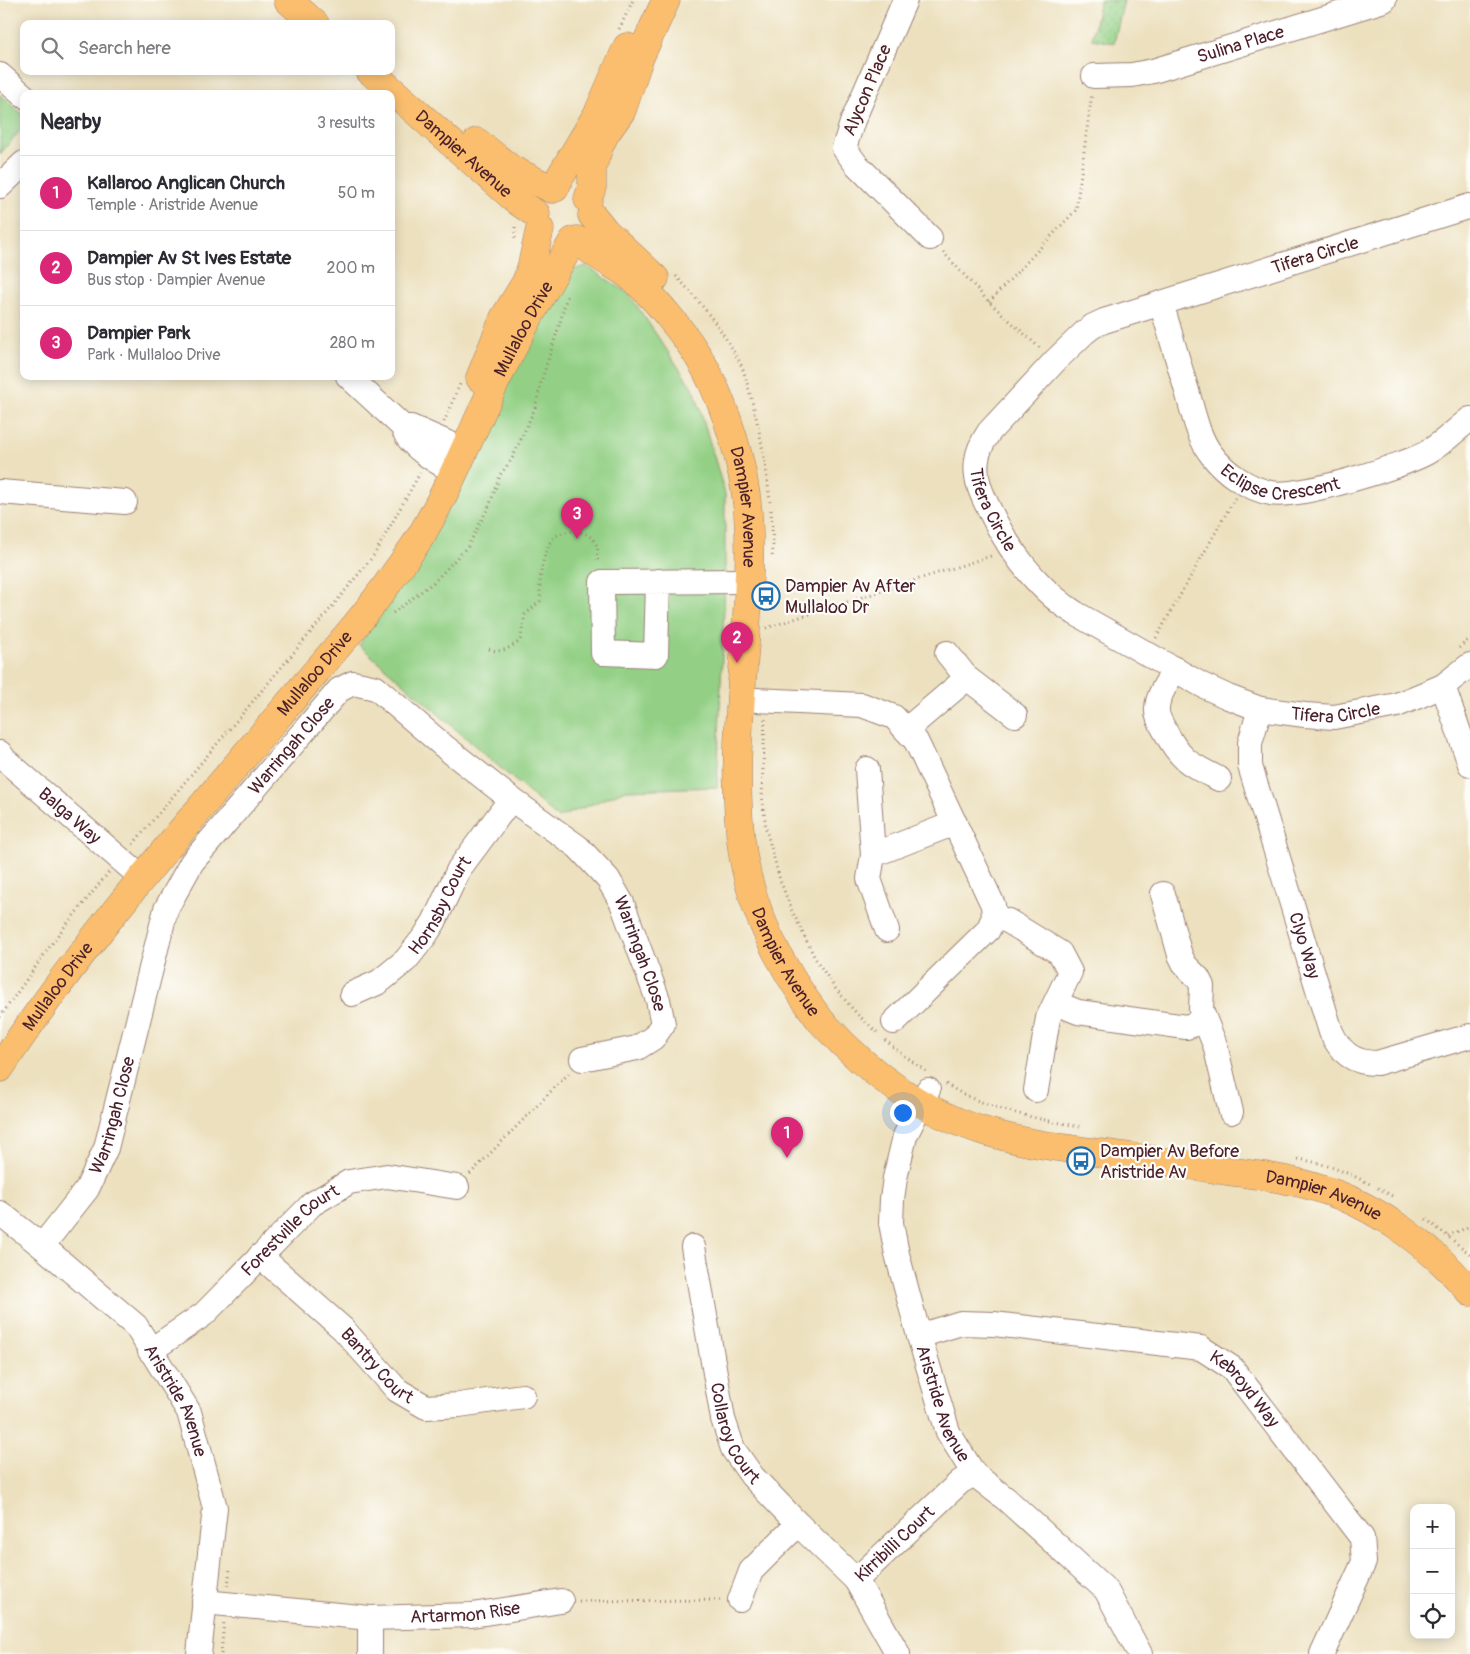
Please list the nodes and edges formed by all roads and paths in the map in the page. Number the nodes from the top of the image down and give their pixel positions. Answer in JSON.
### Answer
{"nodes":[{"id":1,"x":288,"y":0,"type":"edge"},
{"id":2,"x":310,"y":0,"type":"edge"},
{"id":3,"x":649,"y":0,"type":"edge"},
{"id":4,"x":666,"y":0,"type":"edge"},
{"id":5,"x":905,"y":0,"type":"edge"},
{"id":6,"x":1384,"y":0,"type":"edge"},
{"id":7,"x":310,"y":20,"type":"edge"},
{"id":8,"x":332,"y":20,"type":"edge"},
{"id":9,"x":395,"y":74,"type":"edge"},
{"id":10,"x":0,"y":75,"type":"edge"},
{"id":11,"x":374,"y":75,"type":"edge"},
{"id":12,"x":1094,"y":76,"type":"joint"},
{"id":13,"x":391,"y":90,"type":"edge"},
{"id":14,"x":20,"y":92,"type":"edge"},
{"id":15,"x":395,"y":93,"type":"edge"},
{"id":16,"x":20,"y":167,"type":"edge"},
{"id":17,"x":0,"y":186,"type":"edge"},
{"id":18,"x":554,"y":189,"type":"junction"},
{"id":19,"x":1470,"y":206,"type":"edge"},
{"id":20,"x":590,"y":207,"type":"junction"},
{"id":21,"x":530,"y":221,"type":"junction"},
{"id":22,"x":930,"y":238,"type":"joint"},
{"id":23,"x":575,"y":240,"type":"junction"},
{"id":24,"x":514,"y":244,"type":"dead end"},
{"id":25,"x":989,"y":302,"type":"junction"},
{"id":26,"x":1161,"y":303,"type":"junction"},
{"id":27,"x":1055,"y":361,"type":"junction"},
{"id":28,"x":352,"y":380,"type":"edge"},
{"id":29,"x":461,"y":381,"type":"dead end"},
{"id":30,"x":1470,"y":419,"type":"edge"},
{"id":31,"x":446,"y":454,"type":"junction"},
{"id":32,"x":1244,"y":482,"type":"junction"},
{"id":33,"x":0,"y":492,"type":"edge"},
{"id":34,"x":125,"y":502,"type":"dead end"},
{"id":35,"x":1011,"y":549,"type":"junction"},
{"id":36,"x":658,"y":581,"type":"junction"},
{"id":37,"x":748,"y":581,"type":"junction"},
{"id":38,"x":602,"y":582,"type":"junction"},
{"id":39,"x":765,"y":628,"type":"dead end"},
{"id":40,"x":489,"y":649,"type":"dead end"},
{"id":41,"x":948,"y":653,"type":"dead end"},
{"id":42,"x":1147,"y":654,"type":"junction"},
{"id":43,"x":1470,"y":665,"type":"edge"},
{"id":44,"x":1175,"y":669,"type":"junction"},
{"id":45,"x":967,"y":678,"type":"junction"},
{"id":46,"x":1443,"y":686,"type":"junction"},
{"id":47,"x":756,"y":700,"type":"junction"},
{"id":48,"x":1260,"y":709,"type":"junction"},
{"id":49,"x":1014,"y":715,"type":"dead end"},
{"id":50,"x":906,"y":730,"type":"junction"},
{"id":51,"x":0,"y":753,"type":"edge"},
{"id":52,"x":1470,"y":764,"type":"edge"},
{"id":53,"x":867,"y":769,"type":"dead end"},
{"id":54,"x":1219,"y":779,"type":"dead end"},
{"id":55,"x":511,"y":800,"type":"junction"},
{"id":56,"x":955,"y":823,"type":"junction"},
{"id":57,"x":873,"y":855,"type":"junction"},
{"id":58,"x":131,"y":868,"type":"junction"},
{"id":59,"x":1163,"y":894,"type":"dead end"},
{"id":60,"x":994,"y":917,"type":"junction"},
{"id":61,"x":887,"y":930,"type":"dead end"},
{"id":62,"x":352,"y":994,"type":"dead end"},
{"id":63,"x":1056,"y":1003,"type":"junction"},
{"id":64,"x":0,"y":1017,"type":"edge"},
{"id":65,"x":1205,"y":1021,"type":"junction"},
{"id":66,"x":894,"y":1022,"type":"dead end"},
{"id":67,"x":1470,"y":1036,"type":"edge"},
{"id":68,"x":0,"y":1043,"type":"edge"},
{"id":69,"x":582,"y":1059,"type":"joint"},
{"id":70,"x":0,"y":1068,"type":"edge"},
{"id":71,"x":1036,"y":1090,"type":"dead end"},
{"id":72,"x":924,"y":1097,"type":"junction"},
{"id":73,"x":1232,"y":1112,"type":"dead end"},
{"id":74,"x":457,"y":1187,"type":"joint"},
{"id":75,"x":0,"y":1213,"type":"edge"},
{"id":76,"x":1470,"y":1226,"type":"edge"},
{"id":77,"x":1448,"y":1236,"type":"dead end"},
{"id":78,"x":42,"y":1246,"type":"junction"},
{"id":79,"x":692,"y":1247,"type":"dead end"},
{"id":80,"x":260,"y":1256,"type":"junction"},
{"id":81,"x":1470,"y":1270,"type":"edge"},
{"id":82,"x":1470,"y":1292,"type":"edge"},
{"id":83,"x":919,"y":1336,"type":"junction"},
{"id":84,"x":150,"y":1351,"type":"junction"},
{"id":85,"x":522,"y":1396,"type":"dead end"},
{"id":86,"x":974,"y":1474,"type":"junction"},
{"id":87,"x":798,"y":1524,"type":"junction"},
{"id":88,"x":856,"y":1580,"type":"junction"},
{"id":89,"x":740,"y":1600,"type":"joint"},
{"id":90,"x":561,"y":1601,"type":"joint"},
{"id":91,"x":204,"y":1602,"type":"junction"},
{"id":92,"x":370,"y":1618,"type":"junction"},
{"id":93,"x":199,"y":1654,"type":"edge"},
{"id":94,"x":370,"y":1654,"type":"edge"},
{"id":95,"x":898,"y":1654,"type":"edge"},
{"id":96,"x":1140,"y":1654,"type":"edge"},
{"id":97,"x":1322,"y":1654,"type":"edge"}],
"edges":[{"from":1,"to":7,"type":"main road"},
{"from":2,"to":8,"type":"main road"},
{"from":3,"to":18,"type":"main road"},
{"from":4,"to":20,"type":"main road"},
{"from":5,"to":22,"type":"street","name":"Alycon Place"},
{"from":6,"to":12,"type":"street","name":"Sulina Place"},
{"from":9,"to":18,"type":"main road","name":"Dampier Avenue"},
{"from":10,"to":14,"type":"street"},
{"from":11,"to":13,"type":"main road","name":"Dampier Avenue"},
{"from":12,"to":25,"type":"path"},
{"from":15,"to":21,"type":"main road","name":"Dampier Avenue"},
{"from":16,"to":17,"type":"street"},
{"from":18,"to":20,"type":"main road"},
{"from":18,"to":21,"type":"main road"},
{"from":19,"to":26,"type":"street","name":"Tifera Circle"},
{"from":20,"to":23,"type":"main road"},
{"from":20,"to":47,"type":"main road","name":"Dampier Avenue"},
{"from":21,"to":23,"type":"main road"},
{"from":21,"to":24,"type":"path"},
{"from":21,"to":31,"type":"main road","name":"Mullaloo Drive"},
{"from":22,"to":25,"type":"path"},
{"from":23,"to":31,"type":"main road","name":"Mullaloo Drive"},
{"from":23,"to":37,"type":"main road","name":"Dampier Avenue"},
{"from":25,"to":27,"type":"path"},
{"from":26,"to":27,"type":"street","name":"Tifera Circle"},
{"from":26,"to":32,"type":"street","name":"Eclipse Crescent"},
{"from":27,"to":35,"type":"street","name":"Tifera Circle"},
{"from":28,"to":31,"type":"street"},
{"from":29,"to":31,"type":"path"},
{"from":30,"to":32,"type":"street","name":"Eclipse Crescent"},
{"from":31,"to":58,"type":"path"},
{"from":31,"to":58,"type":"main road","name":"Mullaloo Drive"},
{"from":32,"to":42,"type":"path"},
{"from":33,"to":34,"type":"street"},
{"from":35,"to":39,"type":"path"},
{"from":35,"to":42,"type":"street","name":"Tifera Circle"},
{"from":36,"to":37,"type":"street"},
{"from":36,"to":38,"type":"street"},
{"from":36,"to":38,"type":"street"},
{"from":37,"to":72,"type":"main road","name":"Dampier Avenue"},
{"from":38,"to":40,"type":"path"},
{"from":41,"to":45,"type":"street"},
{"from":42,"to":44,"type":"street","name":"Tifera Circle"},
{"from":43,"to":46,"type":"street","name":"Tifera Circle"},
{"from":44,"to":48,"type":"street","name":"Tifera Circle"},
{"from":44,"to":54,"type":"street"},
{"from":45,"to":49,"type":"street"},
{"from":45,"to":50,"type":"street"},
{"from":46,"to":48,"type":"street","name":"Tifera Circle"},
{"from":46,"to":52,"type":"street"},
{"from":47,"to":50,"type":"street"},
{"from":47,"to":72,"type":"main road","name":"Dampier Avenue"},
{"from":48,"to":67,"type":"street","name":"Clyo Way"},
{"from":50,"to":56,"type":"street"},
{"from":51,"to":58,"type":"street","name":"Balga Way"},
{"from":53,"to":57,"type":"street"},
{"from":55,"to":62,"type":"street","name":"Hornsby Court"},
{"from":55,"to":69,"type":"street","name":"Warringah Close"},
{"from":55,"to":78,"type":"street","name":"Warringah Close"},
{"from":56,"to":57,"type":"street"},
{"from":56,"to":60,"type":"street"},
{"from":57,"to":61,"type":"street"},
{"from":58,"to":64,"type":"path"},
{"from":58,"to":68,"type":"main road","name":"Mullaloo Drive"},
{"from":58,"to":70,"type":"main road","name":"Mullaloo Drive"},
{"from":59,"to":65,"type":"street"},
{"from":60,"to":63,"type":"street"},
{"from":60,"to":66,"type":"street"},
{"from":63,"to":65,"type":"street"},
{"from":63,"to":71,"type":"street"},
{"from":65,"to":73,"type":"street"},
{"from":69,"to":74,"type":"path"},
{"from":72,"to":81,"type":"main road","name":"Dampier Avenue"},
{"from":72,"to":82,"type":"main road","name":"Dampier Avenue"},
{"from":72,"to":83,"type":"street","name":"Aristride Avenue"},
{"from":74,"to":80,"type":"street","name":"Forestville Court"},
{"from":75,"to":78,"type":"street","name":"Aristride Avenue"},
{"from":76,"to":77,"type":"path"},
{"from":78,"to":84,"type":"street","name":"Aristride Avenue"},
{"from":79,"to":87,"type":"street","name":"Collaroy Court"},
{"from":80,"to":84,"type":"street","name":"Forestville Court"},
{"from":80,"to":85,"type":"street","name":"Bantry Court"},
{"from":83,"to":86,"type":"street","name":"Aristride Avenue"},
{"from":83,"to":97,"type":"street","name":"Kebroyd Way"},
{"from":84,"to":91,"type":"street","name":"Aristride Avenue"},
{"from":86,"to":88,"type":"street","name":"Kirribilli Court"},
{"from":86,"to":96,"type":"street","name":"Aristride Avenue"},
{"from":87,"to":88,"type":"street","name":"Collaroy Court"},
{"from":87,"to":89,"type":"street"},
{"from":88,"to":95,"type":"street","name":"Kirribilli Court"},
{"from":89,"to":90,"type":"path"},
{"from":90,"to":92,"type":"street","name":"Artarmon Rise"},
{"from":91,"to":92,"type":"street","name":"Artarmon Rise"},
{"from":91,"to":93,"type":"street","name":"Aristride Avenue"},
{"from":92,"to":94,"type":"street"}]}
